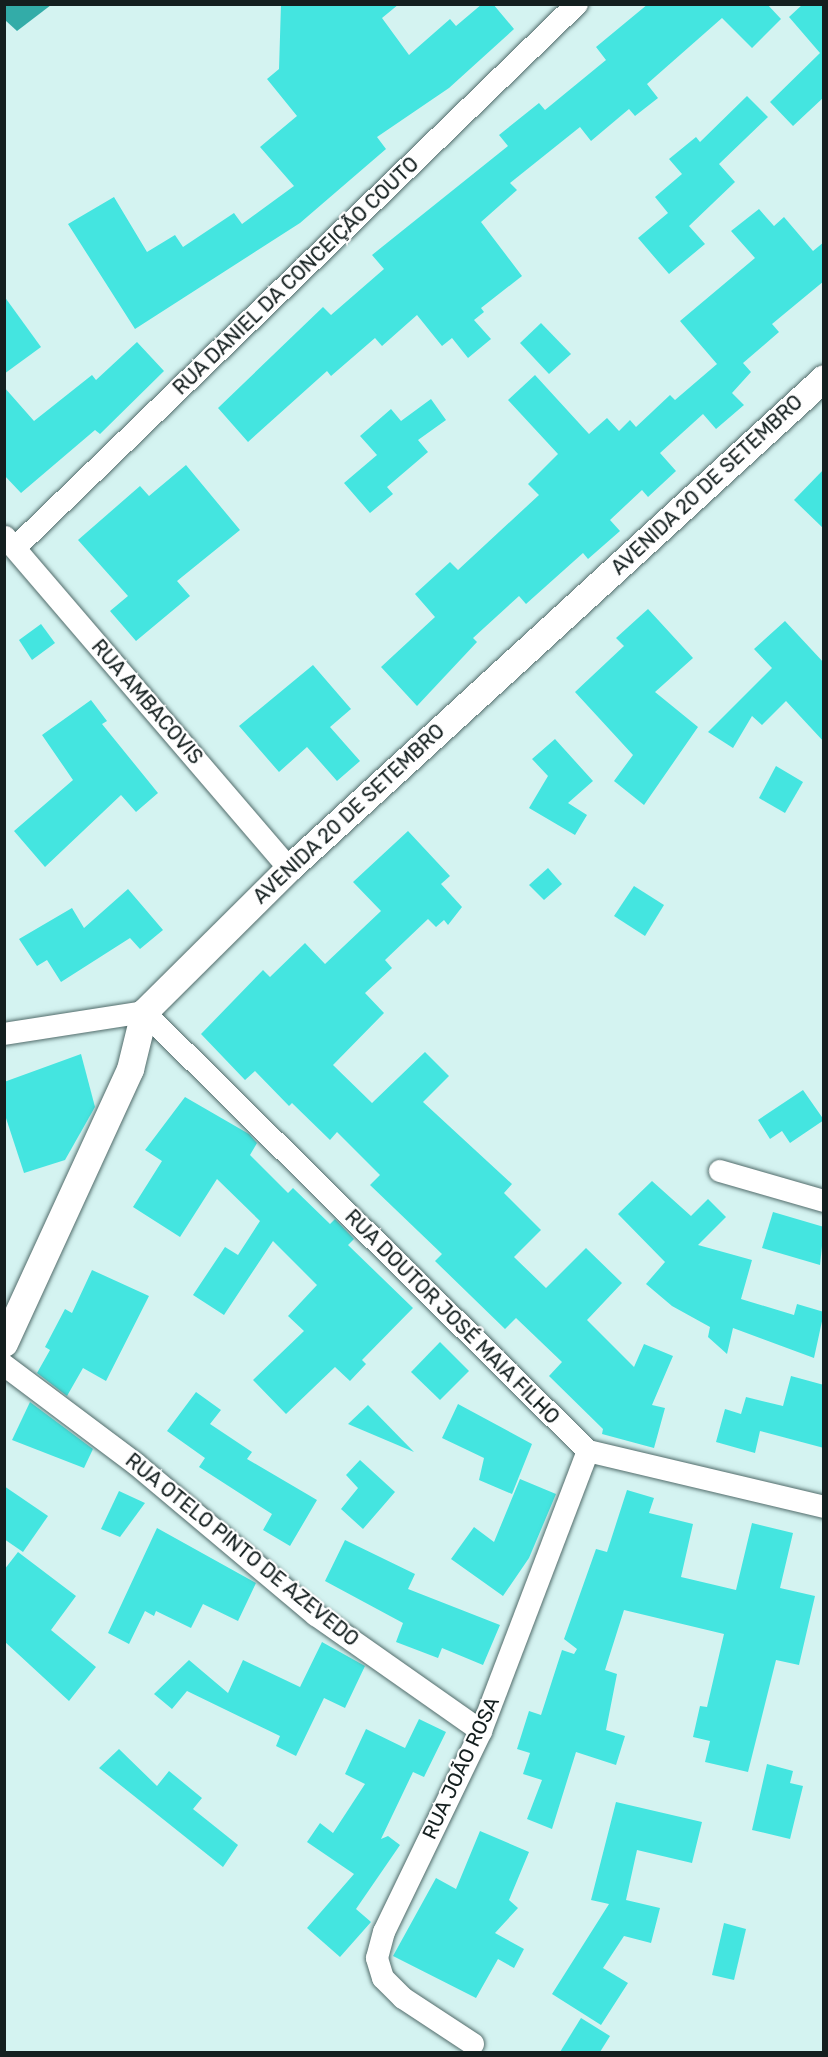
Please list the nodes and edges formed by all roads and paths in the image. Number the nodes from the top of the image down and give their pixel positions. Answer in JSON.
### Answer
{"nodes":[{"id":1,"x":577,"y":4,"type":"edge"},
{"id":2,"x":824,"y":378,"type":"edge"},
{"id":3,"x":10,"y":542,"type":"edge"},
{"id":4,"x":289,"y":868,"type":"junction"},
{"id":5,"x":144,"y":1012,"type":"junction"},
{"id":6,"x":4,"y":1034,"type":"edge"},
{"id":7,"x":720,"y":1170,"type":"dead end"},
{"id":8,"x":824,"y":1201,"type":"edge"},
{"id":9,"x":4,"y":1343,"type":"edge"},
{"id":10,"x":4,"y":1365,"type":"edge"},
{"id":11,"x":588,"y":1451,"type":"junction"},
{"id":12,"x":824,"y":1507,"type":"edge"},
{"id":13,"x":482,"y":1731,"type":"junction"},
{"id":14,"x":473,"y":2044,"type":"dead end"}],
"edges":[{"from":1,"to":3,"type":"street","name":"RUA DANIEL DA CONCEIÇÃO COUTO"},
{"from":2,"to":4,"type":"street","name":"AVENIDA 20 DE SETEMBRO"},
{"from":3,"to":4,"type":"street","name":"RUA AMBACOVIS"},
{"from":4,"to":5,"type":"street","name":"AVENIDA 20 DE SETEMBRO"},
{"from":5,"to":6,"type":"street"},
{"from":5,"to":9,"type":"street"},
{"from":5,"to":11,"type":"street","name":"RUA DOUTOR JOSÉ MAIA FILHO"},
{"from":7,"to":8,"type":"street"},
{"from":10,"to":13,"type":"street","name":"RUA OTELO PINTO DE AZEVEDO"},
{"from":11,"to":12,"type":"street"},
{"from":11,"to":13,"type":"street","name":"RUA JOÃO ROSA"},
{"from":13,"to":14,"type":"street","name":"RUA JOÃO ROSA"}]}
